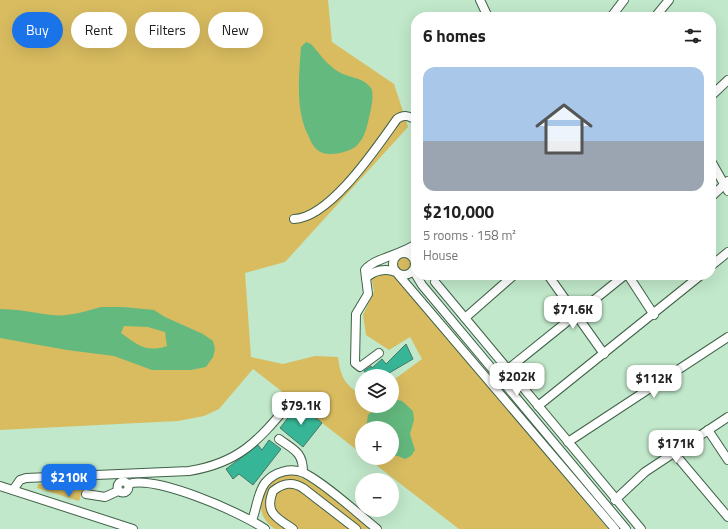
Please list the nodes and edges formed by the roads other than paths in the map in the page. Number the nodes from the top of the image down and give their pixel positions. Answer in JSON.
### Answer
{"nodes":[{"id":1,"x":480,"y":0,"type":"edge"},
{"id":2,"x":624,"y":0,"type":"edge"},
{"id":3,"x":670,"y":0,"type":"edge"},
{"id":4,"x":486,"y":12,"type":"edge"},
{"id":5,"x":615,"y":12,"type":"edge"},
{"id":6,"x":659,"y":12,"type":"edge"},
{"id":7,"x":728,"y":80,"type":"edge"},
{"id":8,"x":716,"y":91,"type":"edge"},
{"id":9,"x":411,"y":117,"type":"edge"},
{"id":10,"x":716,"y":168,"type":"edge"},
{"id":11,"x":727,"y":185,"type":"edge"},
{"id":12,"x":716,"y":193,"type":"edge"},
{"id":13,"x":294,"y":219,"type":"dead end"},
{"id":14,"x":411,"y":247,"type":"edge"},
{"id":15,"x":728,"y":252,"type":"edge"},
{"id":16,"x":400,"y":254,"type":"junction"},
{"id":17,"x":411,"y":255,"type":"edge"},
{"id":18,"x":716,"y":260,"type":"edge"},
{"id":19,"x":396,"y":272,"type":"junction"},
{"id":20,"x":411,"y":272,"type":"edge"},
{"id":21,"x":366,"y":278,"type":"junction"},
{"id":22,"x":419,"y":280,"type":"edge"},
{"id":23,"x":508,"y":280,"type":"edge"},
{"id":24,"x":552,"y":280,"type":"edge"},
{"id":25,"x":619,"y":280,"type":"edge"},
{"id":26,"x":631,"y":280,"type":"edge"},
{"id":27,"x":695,"y":280,"type":"edge"},
{"id":28,"x":435,"y":282,"type":"dead end"},
{"id":29,"x":577,"y":314,"type":"junction"},
{"id":30,"x":654,"y":315,"type":"junction"},
{"id":31,"x":465,"y":318,"type":"junction"},
{"id":32,"x":728,"y":337,"type":"edge"},
{"id":33,"x":379,"y":353,"type":"dead end"},
{"id":34,"x":604,"y":354,"type":"junction"},
{"id":35,"x":508,"y":370,"type":"junction"},
{"id":36,"x":289,"y":404,"type":"dead end"},
{"id":37,"x":538,"y":406,"type":"junction"},
{"id":38,"x":728,"y":417,"type":"edge"},
{"id":39,"x":708,"y":430,"type":"junction"},
{"id":40,"x":279,"y":439,"type":"dead end"},
{"id":41,"x":568,"y":442,"type":"junction"},
{"id":42,"x":674,"y":453,"type":"junction"},
{"id":43,"x":728,"y":460,"type":"edge"},
{"id":44,"x":303,"y":472,"type":"junction"},
{"id":45,"x":0,"y":486,"type":"edge"},
{"id":46,"x":13,"y":490,"type":"junction"},
{"id":47,"x":86,"y":494,"type":"dead end"},
{"id":48,"x":615,"y":500,"type":"junction"},
{"id":49,"x":728,"y":517,"type":"edge"},
{"id":50,"x":252,"y":520,"type":"junction"},
{"id":51,"x":133,"y":529,"type":"edge"},
{"id":52,"x":266,"y":529,"type":"edge"},
{"id":53,"x":293,"y":529,"type":"edge"},
{"id":54,"x":356,"y":529,"type":"edge"},
{"id":55,"x":377,"y":529,"type":"edge"},
{"id":56,"x":615,"y":529,"type":"edge"},
{"id":57,"x":626,"y":529,"type":"edge"},
{"id":58,"x":641,"y":529,"type":"edge"}],
"edges":[{"from":1,"to":4,"type":"street"},
{"from":2,"to":5,"type":"street"},
{"from":3,"to":6,"type":"street"},
{"from":7,"to":8,"type":"street"},
{"from":9,"to":13,"type":"street"},
{"from":10,"to":11,"type":"street"},
{"from":11,"to":12,"type":"street"},
{"from":14,"to":16,"type":"street"},
{"from":15,"to":18,"type":"street"},
{"from":16,"to":17,"type":"street"},
{"from":16,"to":19,"type":"street"},
{"from":16,"to":21,"type":"street"},
{"from":19,"to":20,"type":"street"},
{"from":19,"to":21,"type":"street"},
{"from":19,"to":56,"type":"street"},
{"from":21,"to":33,"type":"street"},
{"from":22,"to":57,"type":"street"},
{"from":23,"to":31,"type":"street"},
{"from":24,"to":29,"type":"street"},
{"from":25,"to":29,"type":"street"},
{"from":26,"to":30,"type":"street"},
{"from":27,"to":30,"type":"street"},
{"from":28,"to":31,"type":"street"},
{"from":29,"to":34,"type":"street"},
{"from":29,"to":35,"type":"street"},
{"from":30,"to":34,"type":"street"},
{"from":31,"to":35,"type":"street"},
{"from":32,"to":41,"type":"street"},
{"from":34,"to":37,"type":"street"},
{"from":35,"to":37,"type":"street"},
{"from":36,"to":46,"type":"street"},
{"from":37,"to":41,"type":"street"},
{"from":38,"to":39,"type":"street"},
{"from":39,"to":42,"type":"street"},
{"from":39,"to":43,"type":"street"},
{"from":40,"to":44,"type":"street"},
{"from":41,"to":48,"type":"street"},
{"from":42,"to":48,"type":"street"},
{"from":42,"to":49,"type":"street"},
{"from":44,"to":50,"type":"street"},
{"from":44,"to":55,"type":"street"},
{"from":45,"to":46,"type":"street"},
{"from":46,"to":51,"type":"street"},
{"from":47,"to":50,"type":"street"},
{"from":48,"to":58,"type":"street"},
{"from":50,"to":52,"type":"street"},
{"from":53,"to":54,"type":"street"}]}
